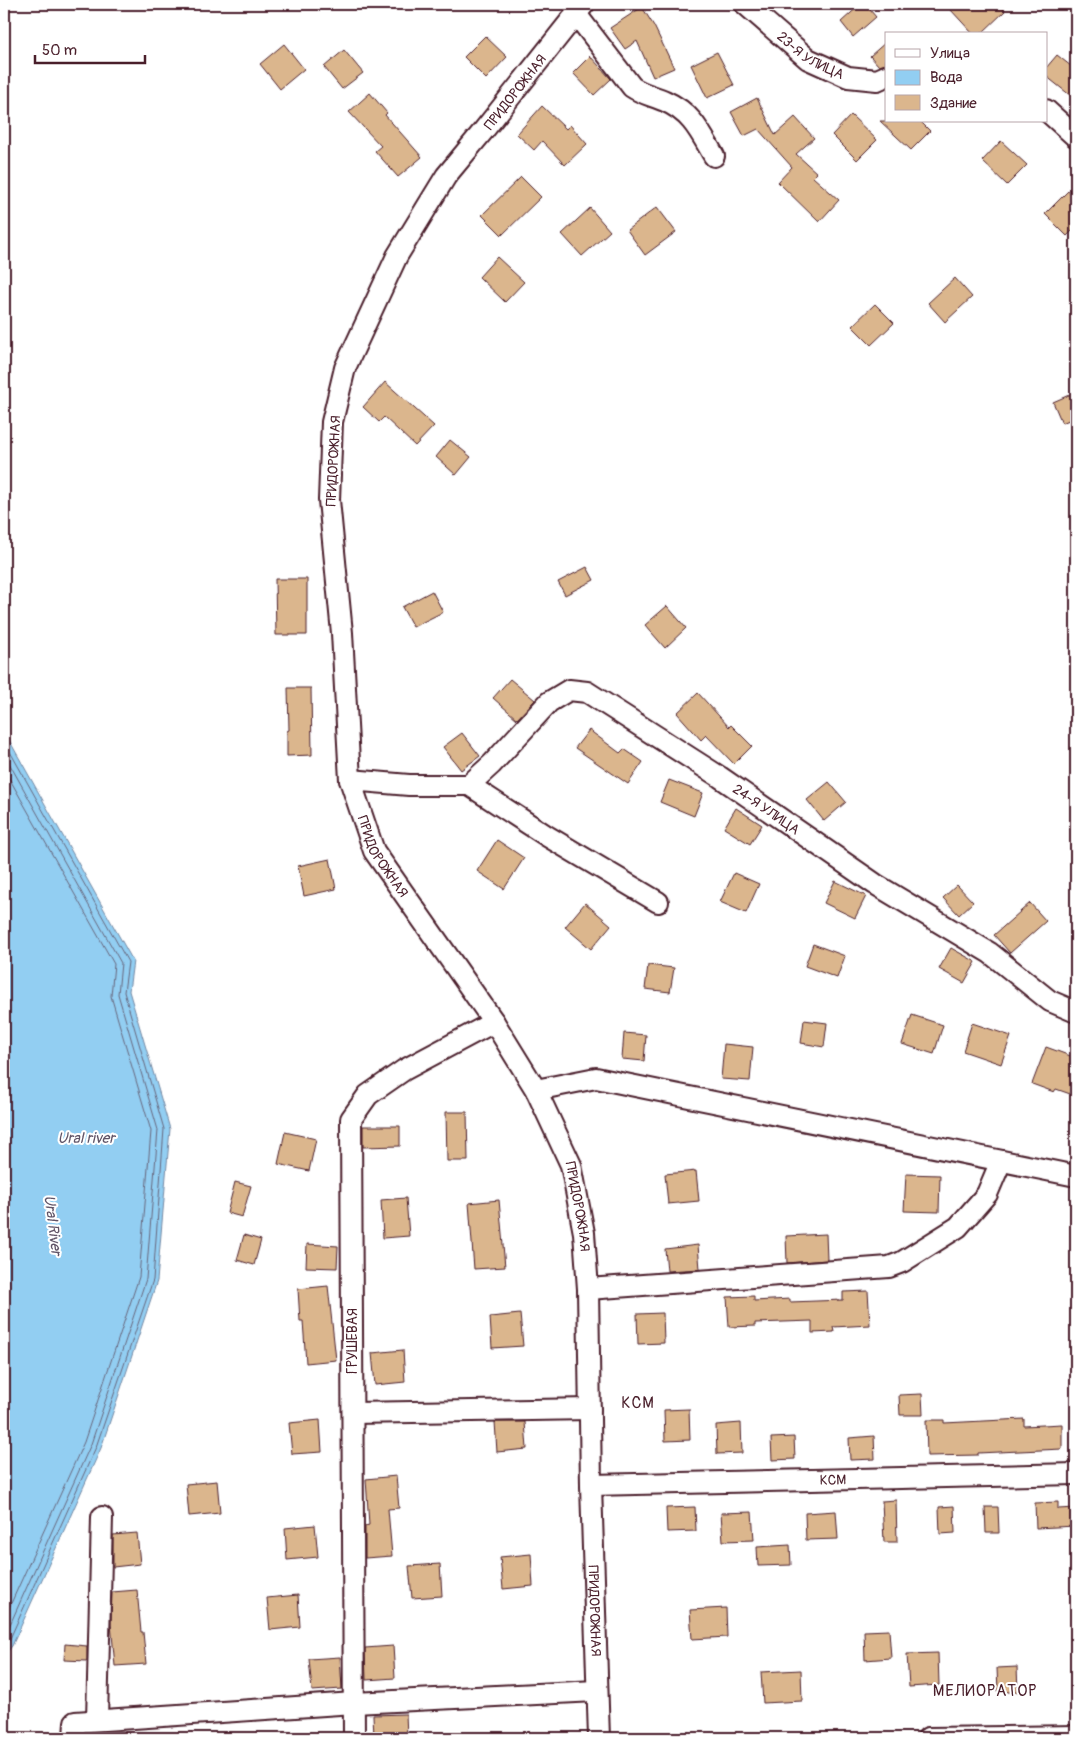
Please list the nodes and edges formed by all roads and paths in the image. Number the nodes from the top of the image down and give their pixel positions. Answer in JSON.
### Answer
{"nodes":[{"id":1,"x":745,"y":4,"type":"edge"},
{"id":2,"x":580,"y":9,"type":"edge"},
{"id":3,"x":885,"y":76,"type":"edge"},
{"id":4,"x":1048,"y":112,"type":"edge"},
{"id":5,"x":1076,"y":137,"type":"edge"},
{"id":6,"x":714,"y":156,"type":"dead end"},
{"id":7,"x":350,"y":780,"type":"junction"},
{"id":8,"x":469,"y":785,"type":"junction"},
{"id":9,"x":658,"y":902,"type":"dead end"},
{"id":10,"x":1076,"y":1012,"type":"edge"},
{"id":11,"x":494,"y":1022,"type":"junction"},
{"id":12,"x":536,"y":1090,"type":"junction"},
{"id":13,"x":1001,"y":1161,"type":"junction"},
{"id":14,"x":1076,"y":1176,"type":"edge"},
{"id":15,"x":588,"y":1290,"type":"junction"},
{"id":16,"x":590,"y":1409,"type":"junction"},
{"id":17,"x":353,"y":1413,"type":"junction"},
{"id":18,"x":1076,"y":1474,"type":"edge"},
{"id":19,"x":591,"y":1485,"type":"junction"},
{"id":20,"x":102,"y":1517,"type":"dead end"},
{"id":21,"x":596,"y":1691,"type":"junction"},
{"id":22,"x":354,"y":1703,"type":"junction"},
{"id":23,"x":97,"y":1720,"type":"junction"},
{"id":24,"x":74,"y":1730,"type":"edge"},
{"id":25,"x":1076,"y":1736,"type":"edge"},
{"id":26,"x":354,"y":1738,"type":"edge"},
{"id":27,"x":599,"y":1738,"type":"edge"},
{"id":28,"x":928,"y":1738,"type":"edge"},
{"id":29,"x":954,"y":1738,"type":"edge"}],
"edges":[{"from":1,"to":3,"type":"street","name":"23-Я УЛИЦА"},
{"from":2,"to":6,"type":"street"},
{"from":2,"to":7,"type":"street","name":"ПРИДОРОЖНАЯ"},
{"from":4,"to":5,"type":"street"},
{"from":7,"to":8,"type":"street"},
{"from":7,"to":11,"type":"street","name":"ПРИДОРОЖНАЯ"},
{"from":8,"to":9,"type":"street"},
{"from":8,"to":10,"type":"street","name":"24-Я УЛИЦА"},
{"from":11,"to":12,"type":"street","name":"ПРИДОРОЖНАЯ"},
{"from":11,"to":17,"type":"street","name":"ГРУШЕВАЯ"},
{"from":12,"to":13,"type":"street"},
{"from":12,"to":15,"type":"street","name":"ПРИДОРОЖНАЯ"},
{"from":13,"to":14,"type":"street"},
{"from":13,"to":15,"type":"street"},
{"from":15,"to":16,"type":"street","name":"ПРИДОРОЖНАЯ"},
{"from":16,"to":17,"type":"street"},
{"from":16,"to":19,"type":"street","name":"ПРИДОРОЖНАЯ"},
{"from":17,"to":22,"type":"street","name":"ГРУШЕВАЯ"},
{"from":18,"to":19,"type":"street","name":"КСМ"},
{"from":19,"to":21,"type":"street","name":"ПРИДОРОЖНАЯ"},
{"from":20,"to":23,"type":"street"},
{"from":21,"to":22,"type":"street"},
{"from":21,"to":27,"type":"street","name":"ПРИДОРОЖНАЯ"},
{"from":22,"to":23,"type":"street"},
{"from":22,"to":26,"type":"street","name":"ГРУШЕВАЯ"},
{"from":23,"to":24,"type":"street"},
{"from":25,"to":29,"type":"street"},
{"from":28,"to":29,"type":"street"}]}
